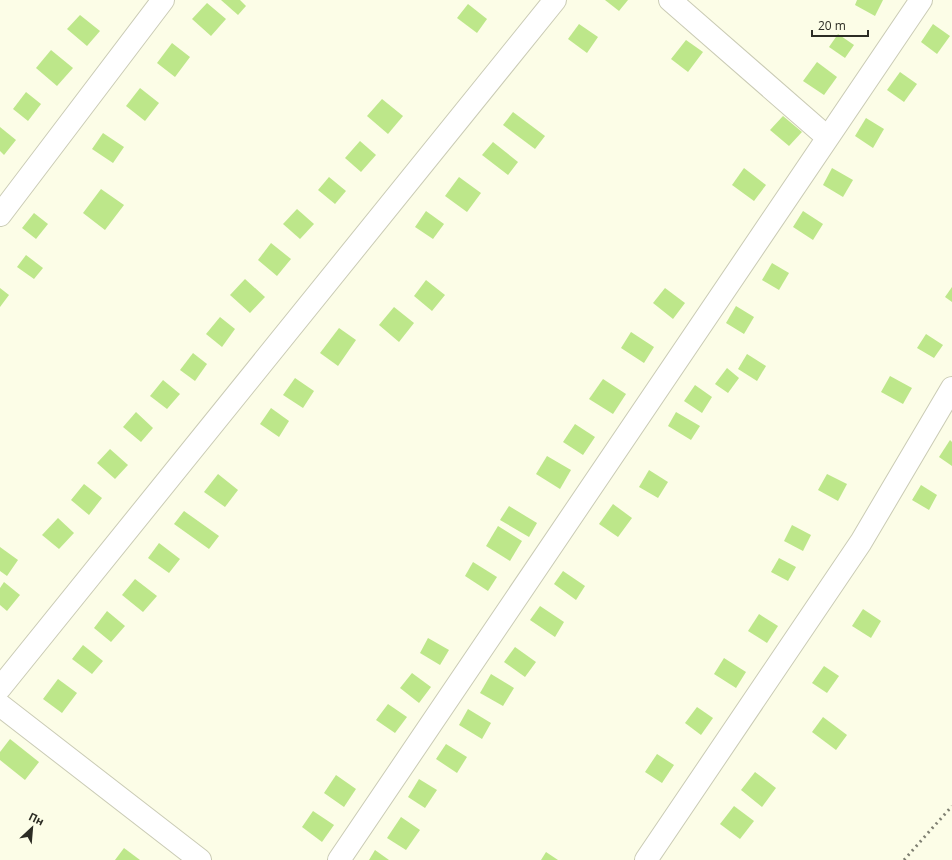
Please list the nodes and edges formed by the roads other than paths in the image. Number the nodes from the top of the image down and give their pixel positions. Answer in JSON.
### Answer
{"nodes":[{"id":1,"x":163,"y":0,"type":"edge"},
{"id":2,"x":555,"y":0,"type":"edge"},
{"id":3,"x":670,"y":0,"type":"edge"},
{"id":4,"x":921,"y":0,"type":"edge"},
{"id":5,"x":827,"y":137,"type":"junction"},
{"id":6,"x":0,"y":215,"type":"edge"},
{"id":7,"x":952,"y":388,"type":"edge"},
{"id":8,"x":0,"y":688,"type":"edge"},
{"id":9,"x":0,"y":705,"type":"edge"},
{"id":10,"x":200,"y":860,"type":"edge"},
{"id":11,"x":339,"y":860,"type":"edge"},
{"id":12,"x":646,"y":860,"type":"edge"}],
"edges":[{"from":1,"to":6,"type":"street"},
{"from":2,"to":8,"type":"street"},
{"from":3,"to":5,"type":"street"},
{"from":4,"to":5,"type":"street"},
{"from":5,"to":11,"type":"street"},
{"from":7,"to":12,"type":"street"},
{"from":9,"to":10,"type":"street"}]}
